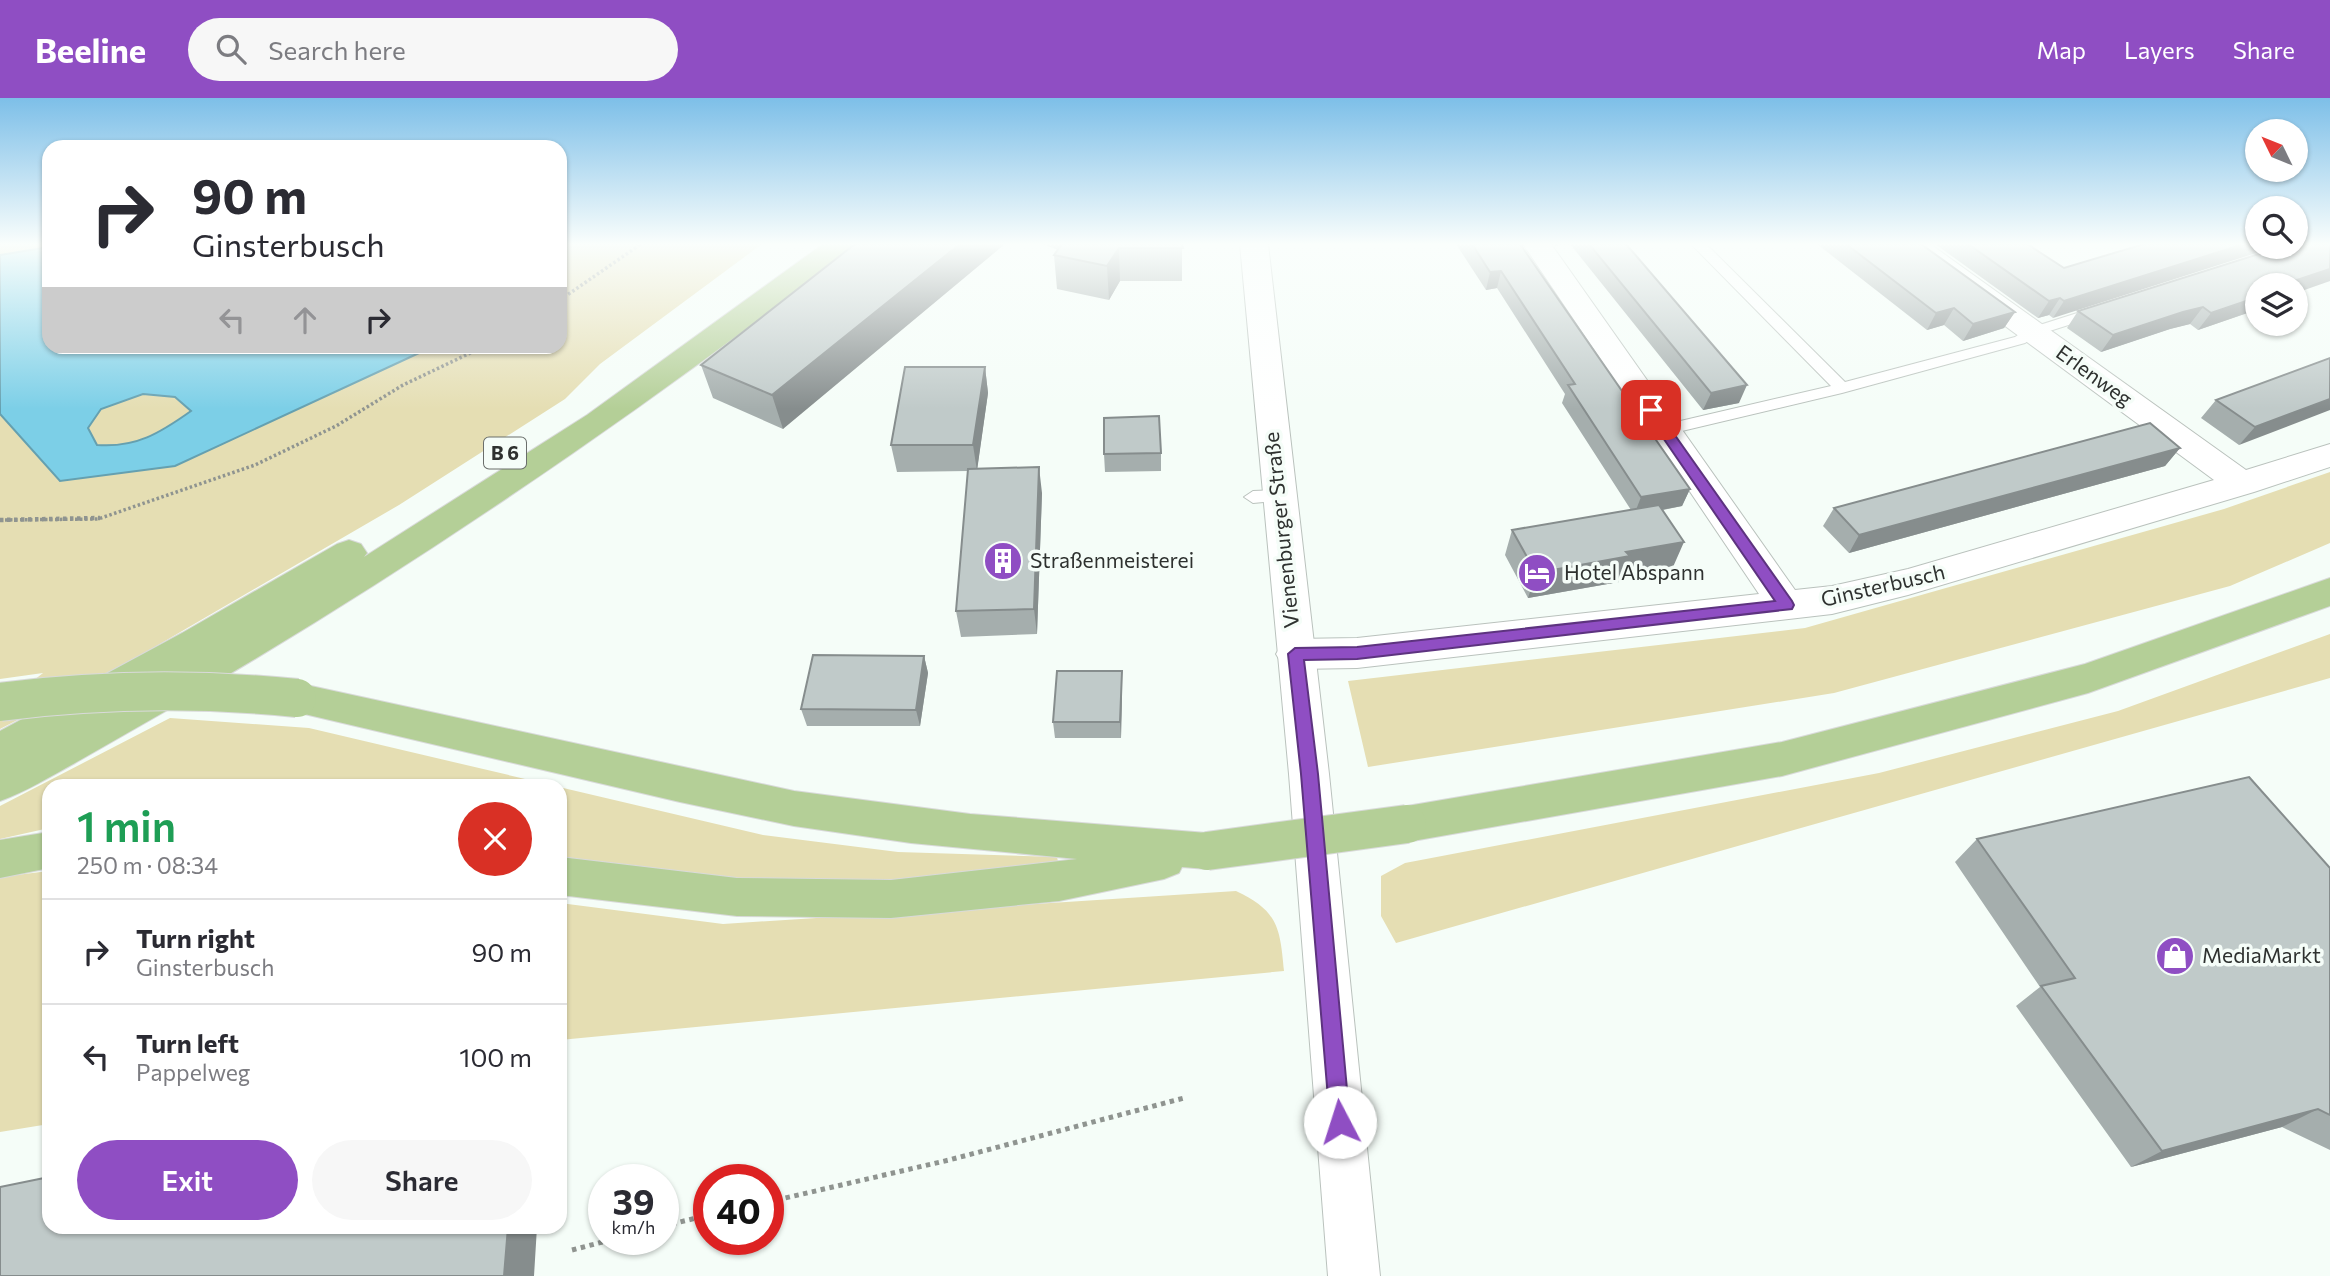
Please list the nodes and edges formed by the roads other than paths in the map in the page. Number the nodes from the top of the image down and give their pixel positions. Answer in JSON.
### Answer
{"nodes":[{"id":1,"x":729,"y":299,"type":"edge"},
{"id":2,"x":768,"y":299,"type":"edge"},
{"id":3,"x":1257,"y":299,"type":"edge"},
{"id":4,"x":1575,"y":299,"type":"edge"},
{"id":5,"x":1753,"y":299,"type":"edge"},
{"id":6,"x":1987,"y":299,"type":"edge"},
{"id":7,"x":2110,"y":307,"type":"edge"},
{"id":8,"x":2032,"y":332,"type":"junction"},
{"id":9,"x":1842,"y":388,"type":"junction"},
{"id":10,"x":1665,"y":430,"type":"junction"},
{"id":11,"x":2330,"y":455,"type":"edge"},
{"id":12,"x":2242,"y":484,"type":"junction"},
{"id":13,"x":2330,"y":591,"type":"edge"},
{"id":14,"x":1786,"y":605,"type":"junction"},
{"id":15,"x":1295,"y":654,"type":"junction"},
{"id":16,"x":0,"y":702,"type":"edge"},
{"id":17,"x":0,"y":750,"type":"edge"},
{"id":18,"x":0,"y":784,"type":"edge"},
{"id":19,"x":42,"y":851,"type":"edge"},
{"id":20,"x":1207,"y":851,"type":"junction"},
{"id":21,"x":0,"y":859,"type":"edge"},
{"id":22,"x":567,"y":877,"type":"edge"},
{"id":23,"x":1354,"y":1276,"type":"edge"}],
"edges":[{"from":1,"to":17,"type":"highway","number":"B 6"},
{"from":2,"to":18,"type":"highway","number":"B 6"},
{"from":3,"to":15,"type":"street","name":"Vienenburger Straße"},
{"from":4,"to":10,"type":"street"},
{"from":5,"to":9,"type":"lane"},
{"from":6,"to":8,"type":"street","name":"Erlenweg"},
{"from":7,"to":8,"type":"lane"},
{"from":8,"to":9,"type":"lane"},
{"from":8,"to":12,"type":"street","name":"Erlenweg"},
{"from":9,"to":10,"type":"lane"},
{"from":10,"to":14,"type":"street"},
{"from":11,"to":12,"type":"street","name":"Ginsterbusch"},
{"from":12,"to":14,"type":"street","name":"Ginsterbusch"},
{"from":13,"to":20,"type":"highway","bridge":true},
{"from":14,"to":15,"type":"street","name":"Ginsterbusch"},
{"from":15,"to":23,"type":"street","name":"Vienenburger Straße"},
{"from":16,"to":20,"type":"highway","bridge":true},
{"from":19,"to":21,"type":"highway"},
{"from":20,"to":22,"type":"highway"}]}
